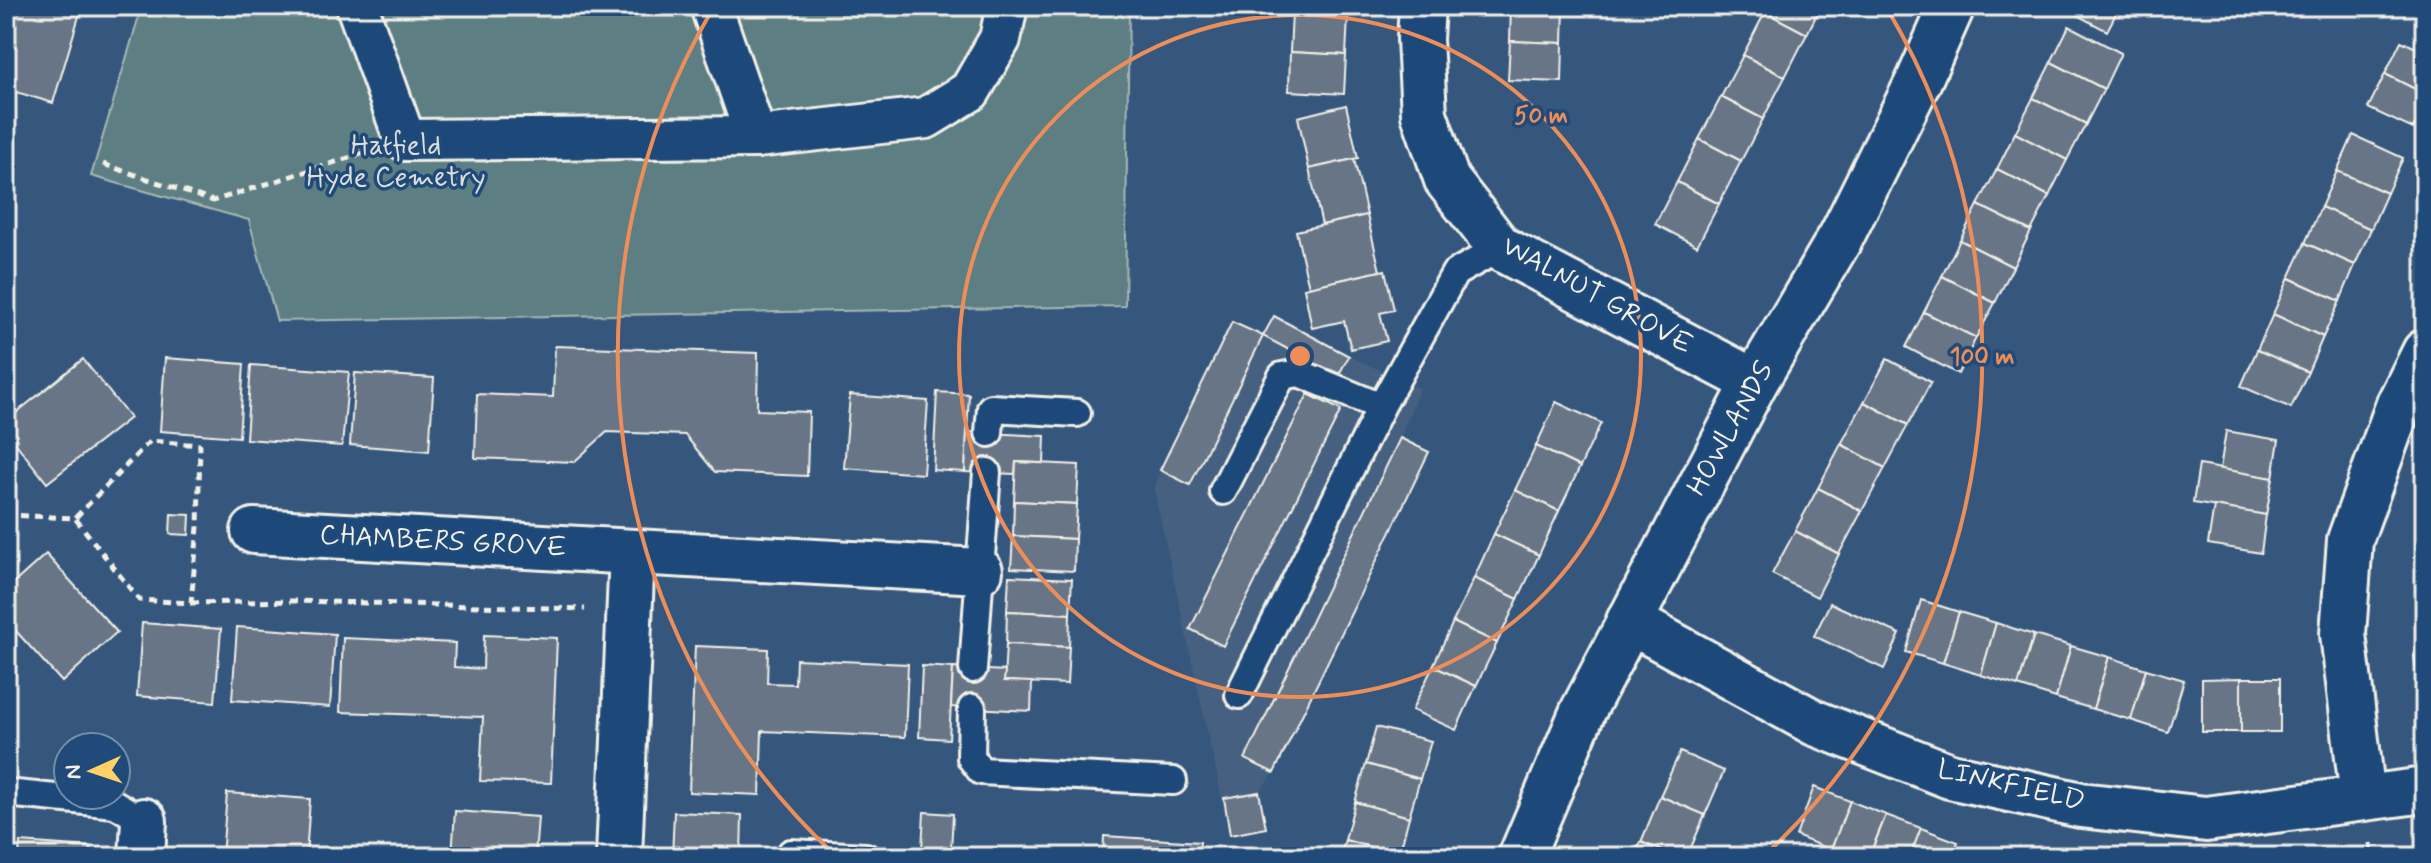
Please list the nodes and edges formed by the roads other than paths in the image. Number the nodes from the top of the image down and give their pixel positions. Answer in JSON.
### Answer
{"nodes":[{"id":1,"x":357,"y":6,"type":"edge"},
{"id":2,"x":711,"y":6,"type":"edge"},
{"id":3,"x":1007,"y":6,"type":"edge"},
{"id":4,"x":1422,"y":6,"type":"edge"},
{"id":5,"x":1952,"y":6,"type":"edge"},
{"id":6,"x":756,"y":137,"type":"junction"},
{"id":7,"x":1500,"y":248,"type":"junction"},
{"id":8,"x":2425,"y":352,"type":"edge"},
{"id":9,"x":1755,"y":382,"type":"junction"},
{"id":10,"x":1381,"y":407,"type":"junction"},
{"id":11,"x":1077,"y":413,"type":"dead end"},
{"id":12,"x":989,"y":433,"type":"dead end"},
{"id":13,"x":987,"y":472,"type":"dead end"},
{"id":14,"x":1223,"y":491,"type":"dead end"},
{"id":15,"x":254,"y":531,"type":"dead end"},
{"id":16,"x":632,"y":552,"type":"junction"},
{"id":17,"x":980,"y":571,"type":"junction"},
{"id":18,"x":1629,"y":621,"type":"junction"},
{"id":19,"x":973,"y":669,"type":"dead end"},
{"id":20,"x":1239,"y":695,"type":"dead end"},
{"id":21,"x":972,"y":708,"type":"dead end"},
{"id":22,"x":1173,"y":781,"type":"dead end"},
{"id":23,"x":2425,"y":790,"type":"edge"},
{"id":24,"x":6,"y":793,"type":"edge"},
{"id":25,"x":2363,"y":798,"type":"junction"},
{"id":26,"x":143,"y":839,"type":"edge"},
{"id":27,"x":791,"y":853,"type":"dead end"},
{"id":28,"x":619,"y":857,"type":"edge"},
{"id":29,"x":866,"y":857,"type":"edge"},
{"id":30,"x":1521,"y":857,"type":"edge"}],
"edges":[{"from":1,"to":6,"type":"street"},
{"from":2,"to":6,"type":"street"},
{"from":3,"to":6,"type":"street"},
{"from":4,"to":7,"type":"street","name":"WALNUT GROVE"},
{"from":5,"to":9,"type":"street","name":"HOWLANDS"},
{"from":7,"to":9,"type":"street","name":"WALNUT GROVE"},
{"from":7,"to":10,"type":"lane"},
{"from":8,"to":25,"type":"street"},
{"from":9,"to":18,"type":"street","name":"HOWLANDS"},
{"from":10,"to":14,"type":"lane"},
{"from":10,"to":20,"type":"lane"},
{"from":11,"to":12,"type":"lane"},
{"from":13,"to":17,"type":"lane"},
{"from":15,"to":16,"type":"street","name":"CHAMBERS GROVE"},
{"from":16,"to":17,"type":"street","name":"CHAMBERS GROVE"},
{"from":16,"to":28,"type":"street"},
{"from":17,"to":19,"type":"lane"},
{"from":18,"to":25,"type":"street","name":"LINKFIELD"},
{"from":18,"to":30,"type":"street","name":"HOWLANDS"},
{"from":21,"to":22,"type":"lane"},
{"from":23,"to":25,"type":"street","name":"LINKFIELD"},
{"from":24,"to":26,"type":"lane"},
{"from":27,"to":29,"type":"lane"}]}
